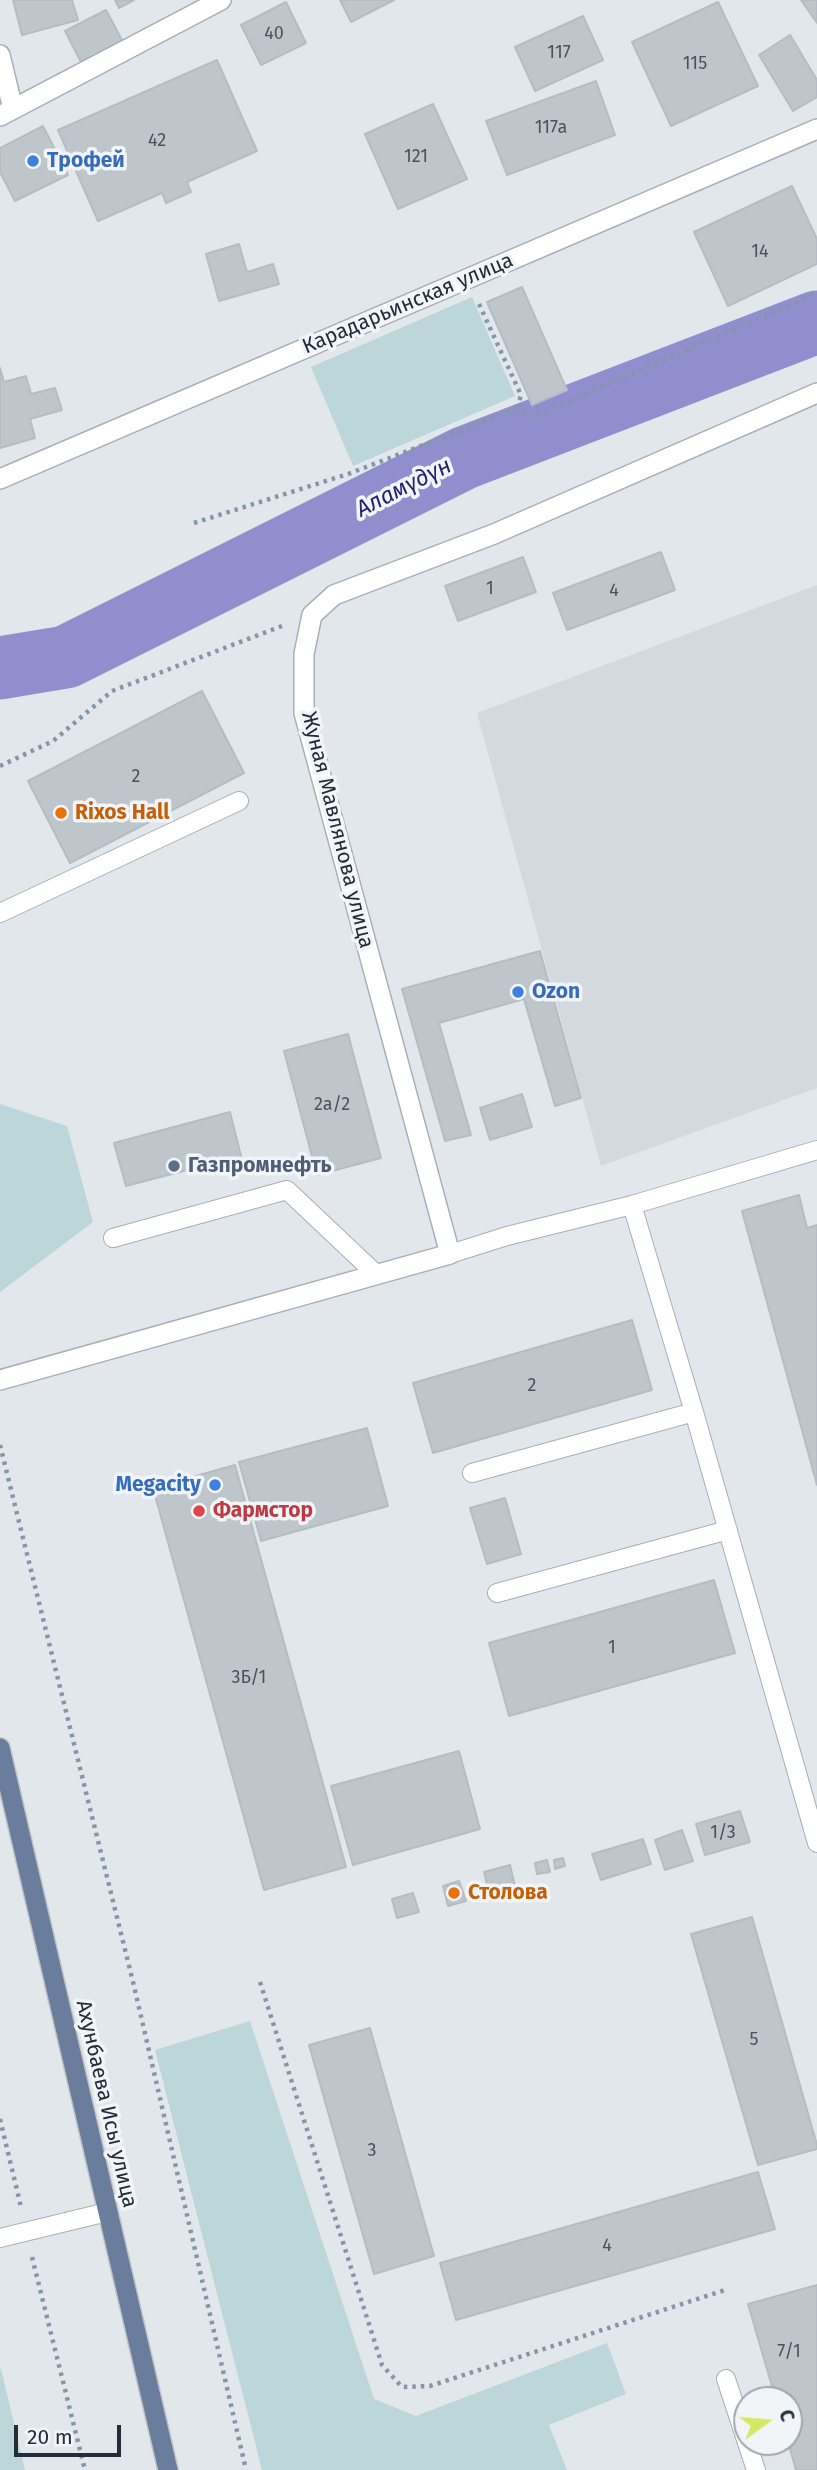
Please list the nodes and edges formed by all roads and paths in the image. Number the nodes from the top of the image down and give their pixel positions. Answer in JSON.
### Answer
{"nodes":[{"id":1,"x":221,"y":0,"type":"edge"},
{"id":2,"x":0,"y":55,"type":"edge"},
{"id":3,"x":6,"y":113,"type":"edge"},
{"id":4,"x":817,"y":129,"type":"edge"},
{"id":5,"x":468,"y":278,"type":"junction"},
{"id":6,"x":817,"y":293,"type":"edge"},
{"id":7,"x":817,"y":393,"type":"edge"},
{"id":8,"x":517,"y":409,"type":"junction"},
{"id":9,"x":0,"y":479,"type":"edge"},
{"id":10,"x":194,"y":523,"type":"dead end"},
{"id":11,"x":312,"y":615,"type":"junction"},
{"id":12,"x":0,"y":766,"type":"edge"},
{"id":13,"x":239,"y":801,"type":"dead end"},
{"id":14,"x":0,"y":913,"type":"edge"},
{"id":15,"x":817,"y":1150,"type":"edge"},
{"id":16,"x":632,"y":1205,"type":"junction"},
{"id":17,"x":113,"y":1238,"type":"dead end"},
{"id":18,"x":450,"y":1254,"type":"junction"},
{"id":19,"x":377,"y":1275,"type":"junction"},
{"id":20,"x":0,"y":1380,"type":"edge"},
{"id":21,"x":694,"y":1412,"type":"junction"},
{"id":22,"x":0,"y":1445,"type":"edge"},
{"id":23,"x":472,"y":1473,"type":"dead end"},
{"id":24,"x":727,"y":1530,"type":"junction"},
{"id":25,"x":497,"y":1593,"type":"dead end"},
{"id":26,"x":0,"y":1748,"type":"edge"},
{"id":27,"x":817,"y":1843,"type":"edge"},
{"id":28,"x":260,"y":1982,"type":"dead end"},
{"id":29,"x":0,"y":2119,"type":"edge"},
{"id":30,"x":107,"y":2212,"type":"junction"},
{"id":31,"x":26,"y":2230,"type":"junction"},
{"id":32,"x":0,"y":2238,"type":"edge"},
{"id":33,"x":725,"y":2290,"type":"dead end"},
{"id":34,"x":726,"y":2379,"type":"dead end"},
{"id":35,"x":85,"y":2470,"type":"edge"},
{"id":36,"x":168,"y":2470,"type":"edge"},
{"id":37,"x":246,"y":2470,"type":"edge"},
{"id":38,"x":756,"y":2470,"type":"edge"}],
"edges":[{"from":1,"to":3,"type":"street"},
{"from":2,"to":3,"type":"street"},
{"from":4,"to":5,"type":"street","name":"Карадарьинская улица"},
{"from":5,"to":8,"type":"path"},
{"from":5,"to":9,"type":"street","name":"Карадарьинская улица"},
{"from":6,"to":8,"type":"path"},
{"from":7,"to":11,"type":"street"},
{"from":8,"to":10,"type":"path"},
{"from":11,"to":12,"type":"path"},
{"from":11,"to":18,"type":"street","name":"Жуная Мавлянова улица"},
{"from":13,"to":14,"type":"lane"},
{"from":15,"to":16,"type":"lane"},
{"from":16,"to":18,"type":"lane"},
{"from":16,"to":21,"type":"lane"},
{"from":17,"to":19,"type":"lane"},
{"from":18,"to":19,"type":"street"},
{"from":19,"to":20,"type":"street"},
{"from":21,"to":23,"type":"lane"},
{"from":21,"to":24,"type":"lane"},
{"from":22,"to":37,"type":"path"},
{"from":24,"to":25,"type":"lane"},
{"from":24,"to":27,"type":"lane"},
{"from":26,"to":30,"type":"main road","name":"Ахунбаева Исы улица"},
{"from":28,"to":33,"type":"path"},
{"from":29,"to":31,"type":"path"},
{"from":30,"to":31,"type":"lane"},
{"from":30,"to":36,"type":"main road","name":"Ахунбаева Исы улица"},
{"from":31,"to":32,"type":"lane"},
{"from":31,"to":35,"type":"path"},
{"from":34,"to":38,"type":"lane"}]}
